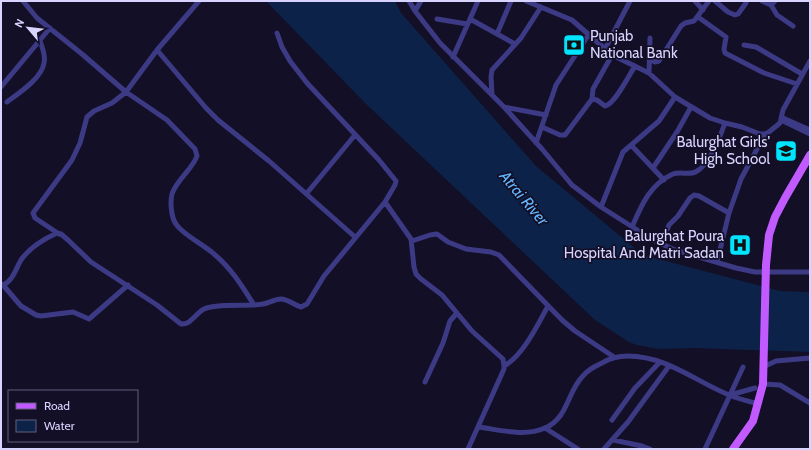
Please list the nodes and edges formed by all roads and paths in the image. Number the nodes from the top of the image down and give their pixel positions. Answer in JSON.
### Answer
{"nodes":[{"id":1,"x":23,"y":1,"type":"edge"},
{"id":2,"x":198,"y":1,"type":"edge"},
{"id":3,"x":409,"y":1,"type":"edge"},
{"id":4,"x":421,"y":1,"type":"edge"},
{"id":5,"x":478,"y":1,"type":"edge"},
{"id":6,"x":511,"y":1,"type":"edge"},
{"id":7,"x":526,"y":1,"type":"edge"},
{"id":8,"x":630,"y":1,"type":"edge"},
{"id":9,"x":695,"y":1,"type":"edge"},
{"id":10,"x":709,"y":1,"type":"edge"},
{"id":11,"x":714,"y":1,"type":"edge"},
{"id":12,"x":762,"y":1,"type":"edge"},
{"id":13,"x":775,"y":1,"type":"edge"},
{"id":14,"x":746,"y":3,"type":"dead end"},
{"id":15,"x":771,"y":5,"type":"junction"},
{"id":16,"x":541,"y":8,"type":"junction"},
{"id":17,"x":703,"y":10,"type":"junction"},
{"id":18,"x":415,"y":11,"type":"junction"},
{"id":19,"x":698,"y":17,"type":"junction"},
{"id":20,"x":437,"y":19,"type":"dead end"},
{"id":21,"x":468,"y":22,"type":"junction"},
{"id":22,"x":794,"y":26,"type":"dead end"},
{"id":23,"x":50,"y":28,"type":"junction"},
{"id":24,"x":277,"y":33,"type":"dead end"},
{"id":25,"x":497,"y":34,"type":"junction"},
{"id":26,"x":589,"y":34,"type":"junction"},
{"id":27,"x":650,"y":38,"type":"dead end"},
{"id":28,"x":40,"y":41,"type":"junction"},
{"id":29,"x":515,"y":44,"type":"junction"},
{"id":30,"x":744,"y":45,"type":"dead end"},
{"id":31,"x":605,"y":49,"type":"junction"},
{"id":32,"x":156,"y":50,"type":"junction"},
{"id":33,"x":612,"y":54,"type":"junction"},
{"id":34,"x":453,"y":57,"type":"junction"},
{"id":35,"x":650,"y":60,"type":"junction"},
{"id":36,"x":810,"y":61,"type":"edge"},
{"id":37,"x":635,"y":66,"type":"junction"},
{"id":38,"x":649,"y":73,"type":"junction"},
{"id":39,"x":802,"y":74,"type":"junction"},
{"id":40,"x":797,"y":84,"type":"junction"},
{"id":41,"x":1,"y":87,"type":"edge"},
{"id":42,"x":126,"y":92,"type":"junction"},
{"id":43,"x":492,"y":95,"type":"junction"},
{"id":44,"x":675,"y":97,"type":"junction"},
{"id":45,"x":592,"y":99,"type":"junction"},
{"id":46,"x":7,"y":102,"type":"dead end"},
{"id":47,"x":691,"y":106,"type":"junction"},
{"id":48,"x":504,"y":108,"type":"junction"},
{"id":49,"x":546,"y":115,"type":"junction"},
{"id":50,"x":782,"y":119,"type":"junction"},
{"id":51,"x":725,"y":123,"type":"junction"},
{"id":52,"x":542,"y":127,"type":"junction"},
{"id":53,"x":810,"y":130,"type":"edge"},
{"id":54,"x":764,"y":134,"type":"junction"},
{"id":55,"x":810,"y":134,"type":"edge"},
{"id":56,"x":355,"y":135,"type":"junction"},
{"id":57,"x":536,"y":142,"type":"junction"},
{"id":58,"x":631,"y":145,"type":"junction"},
{"id":59,"x":810,"y":155,"type":"edge"},
{"id":60,"x":653,"y":168,"type":"junction"},
{"id":61,"x":664,"y":180,"type":"junction"},
{"id":62,"x":306,"y":193,"type":"junction"},
{"id":63,"x":385,"y":202,"type":"junction"},
{"id":64,"x":601,"y":207,"type":"junction"},
{"id":65,"x":730,"y":213,"type":"junction"},
{"id":66,"x":632,"y":227,"type":"junction"},
{"id":67,"x":59,"y":234,"type":"junction"},
{"id":68,"x":355,"y":237,"type":"junction"},
{"id":69,"x":412,"y":241,"type":"junction"},
{"id":70,"x":661,"y":244,"type":"junction"},
{"id":71,"x":717,"y":262,"type":"junction"},
{"id":72,"x":810,"y":272,"type":"edge"},
{"id":73,"x":2,"y":285,"type":"edge"},
{"id":74,"x":128,"y":285,"type":"junction"},
{"id":75,"x":254,"y":305,"type":"junction"},
{"id":76,"x":548,"y":306,"type":"junction"},
{"id":77,"x":457,"y":313,"type":"junction"},
{"id":78,"x":614,"y":357,"type":"junction"},
{"id":79,"x":810,"y":358,"type":"edge"},
{"id":80,"x":660,"y":362,"type":"junction"},
{"id":81,"x":504,"y":366,"type":"junction"},
{"id":82,"x":669,"y":366,"type":"junction"},
{"id":83,"x":743,"y":366,"type":"dead end"},
{"id":84,"x":763,"y":366,"type":"junction"},
{"id":85,"x":425,"y":382,"type":"dead end"},
{"id":86,"x":763,"y":384,"type":"junction"},
{"id":87,"x":755,"y":388,"type":"dead end"},
{"id":88,"x":729,"y":395,"type":"junction"},
{"id":89,"x":810,"y":403,"type":"edge"},
{"id":90,"x":758,"y":404,"type":"junction"},
{"id":91,"x":612,"y":420,"type":"dead end"},
{"id":92,"x":479,"y":426,"type":"junction"},
{"id":93,"x":545,"y":428,"type":"junction"},
{"id":94,"x":613,"y":440,"type":"junction"},
{"id":95,"x":468,"y":449,"type":"edge"},
{"id":96,"x":578,"y":449,"type":"edge"},
{"id":97,"x":604,"y":449,"type":"edge"},
{"id":98,"x":650,"y":449,"type":"edge"},
{"id":99,"x":705,"y":449,"type":"edge"},
{"id":100,"x":734,"y":449,"type":"edge"}],
"edges":[{"from":1,"to":23,"type":"street"},
{"from":2,"to":32,"type":"street"},
{"from":3,"to":18,"type":"street"},
{"from":4,"to":18,"type":"street"},
{"from":5,"to":21,"type":"street"},
{"from":6,"to":25,"type":"street"},
{"from":7,"to":16,"type":"street"},
{"from":8,"to":31,"type":"street"},
{"from":9,"to":17,"type":"street"},
{"from":10,"to":17,"type":"street"},
{"from":11,"to":14,"type":"street"},
{"from":12,"to":15,"type":"street"},
{"from":13,"to":15,"type":"street"},
{"from":15,"to":22,"type":"street"},
{"from":16,"to":26,"type":"street"},
{"from":16,"to":29,"type":"street"},
{"from":17,"to":19,"type":"street"},
{"from":18,"to":34,"type":"street"},
{"from":19,"to":35,"type":"street"},
{"from":19,"to":40,"type":"street"},
{"from":20,"to":21,"type":"street"},
{"from":21,"to":25,"type":"street"},
{"from":21,"to":34,"type":"street"},
{"from":23,"to":28,"type":"street"},
{"from":23,"to":42,"type":"street"},
{"from":24,"to":56,"type":"street"},
{"from":25,"to":29,"type":"street"},
{"from":26,"to":31,"type":"street"},
{"from":26,"to":49,"type":"street"},
{"from":27,"to":35,"type":"street"},
{"from":28,"to":41,"type":"street"},
{"from":28,"to":46,"type":"street"},
{"from":29,"to":43,"type":"street"},
{"from":30,"to":39,"type":"street"},
{"from":31,"to":33,"type":"street"},
{"from":32,"to":42,"type":"street"},
{"from":32,"to":62,"type":"street"},
{"from":33,"to":37,"type":"street"},
{"from":33,"to":45,"type":"street"},
{"from":34,"to":43,"type":"street"},
{"from":35,"to":38,"type":"street"},
{"from":36,"to":39,"type":"street"},
{"from":37,"to":38,"type":"street"},
{"from":37,"to":45,"type":"street"},
{"from":38,"to":44,"type":"street"},
{"from":39,"to":40,"type":"street"},
{"from":40,"to":50,"type":"street"},
{"from":42,"to":67,"type":"street"},
{"from":42,"to":75,"type":"street"},
{"from":43,"to":48,"type":"street"},
{"from":44,"to":47,"type":"street"},
{"from":44,"to":58,"type":"street"},
{"from":45,"to":52,"type":"street"},
{"from":47,"to":51,"type":"street"},
{"from":47,"to":60,"type":"street"},
{"from":48,"to":49,"type":"street"},
{"from":48,"to":57,"type":"street"},
{"from":49,"to":52,"type":"street"},
{"from":50,"to":53,"type":"street"},
{"from":50,"to":54,"type":"street"},
{"from":50,"to":55,"type":"street"},
{"from":51,"to":54,"type":"street"},
{"from":51,"to":61,"type":"street"},
{"from":52,"to":57,"type":"street"},
{"from":54,"to":65,"type":"street"},
{"from":56,"to":62,"type":"street"},
{"from":56,"to":63,"type":"street"},
{"from":57,"to":64,"type":"street"},
{"from":58,"to":60,"type":"street"},
{"from":58,"to":64,"type":"street"},
{"from":59,"to":84,"type":"main road"},
{"from":60,"to":61,"type":"street"},
{"from":61,"to":66,"type":"street"},
{"from":62,"to":68,"type":"street"},
{"from":63,"to":68,"type":"street"},
{"from":63,"to":69,"type":"street"},
{"from":64,"to":66,"type":"street"},
{"from":65,"to":70,"type":"street"},
{"from":65,"to":71,"type":"street"},
{"from":66,"to":70,"type":"street"},
{"from":67,"to":73,"type":"street"},
{"from":67,"to":74,"type":"street"},
{"from":68,"to":75,"type":"street"},
{"from":69,"to":76,"type":"street"},
{"from":69,"to":77,"type":"street"},
{"from":70,"to":71,"type":"street"},
{"from":71,"to":72,"type":"street"},
{"from":73,"to":74,"type":"street"},
{"from":74,"to":75,"type":"street"},
{"from":76,"to":78,"type":"street"},
{"from":76,"to":81,"type":"street"},
{"from":77,"to":81,"type":"street"},
{"from":77,"to":85,"type":"street"},
{"from":78,"to":80,"type":"street"},
{"from":78,"to":93,"type":"street"},
{"from":79,"to":84,"type":"street"},
{"from":80,"to":82,"type":"street"},
{"from":80,"to":91,"type":"street"},
{"from":81,"to":92,"type":"street"},
{"from":82,"to":88,"type":"street"},
{"from":82,"to":94,"type":"street"},
{"from":83,"to":88,"type":"street"},
{"from":84,"to":86,"type":"main road"},
{"from":86,"to":89,"type":"street"},
{"from":86,"to":90,"type":"main road"},
{"from":87,"to":88,"type":"street"},
{"from":88,"to":90,"type":"street"},
{"from":88,"to":99,"type":"street"},
{"from":90,"to":100,"type":"main road"},
{"from":92,"to":93,"type":"street"},
{"from":92,"to":95,"type":"street"},
{"from":93,"to":96,"type":"street"},
{"from":94,"to":97,"type":"street"},
{"from":94,"to":98,"type":"street"}]}
